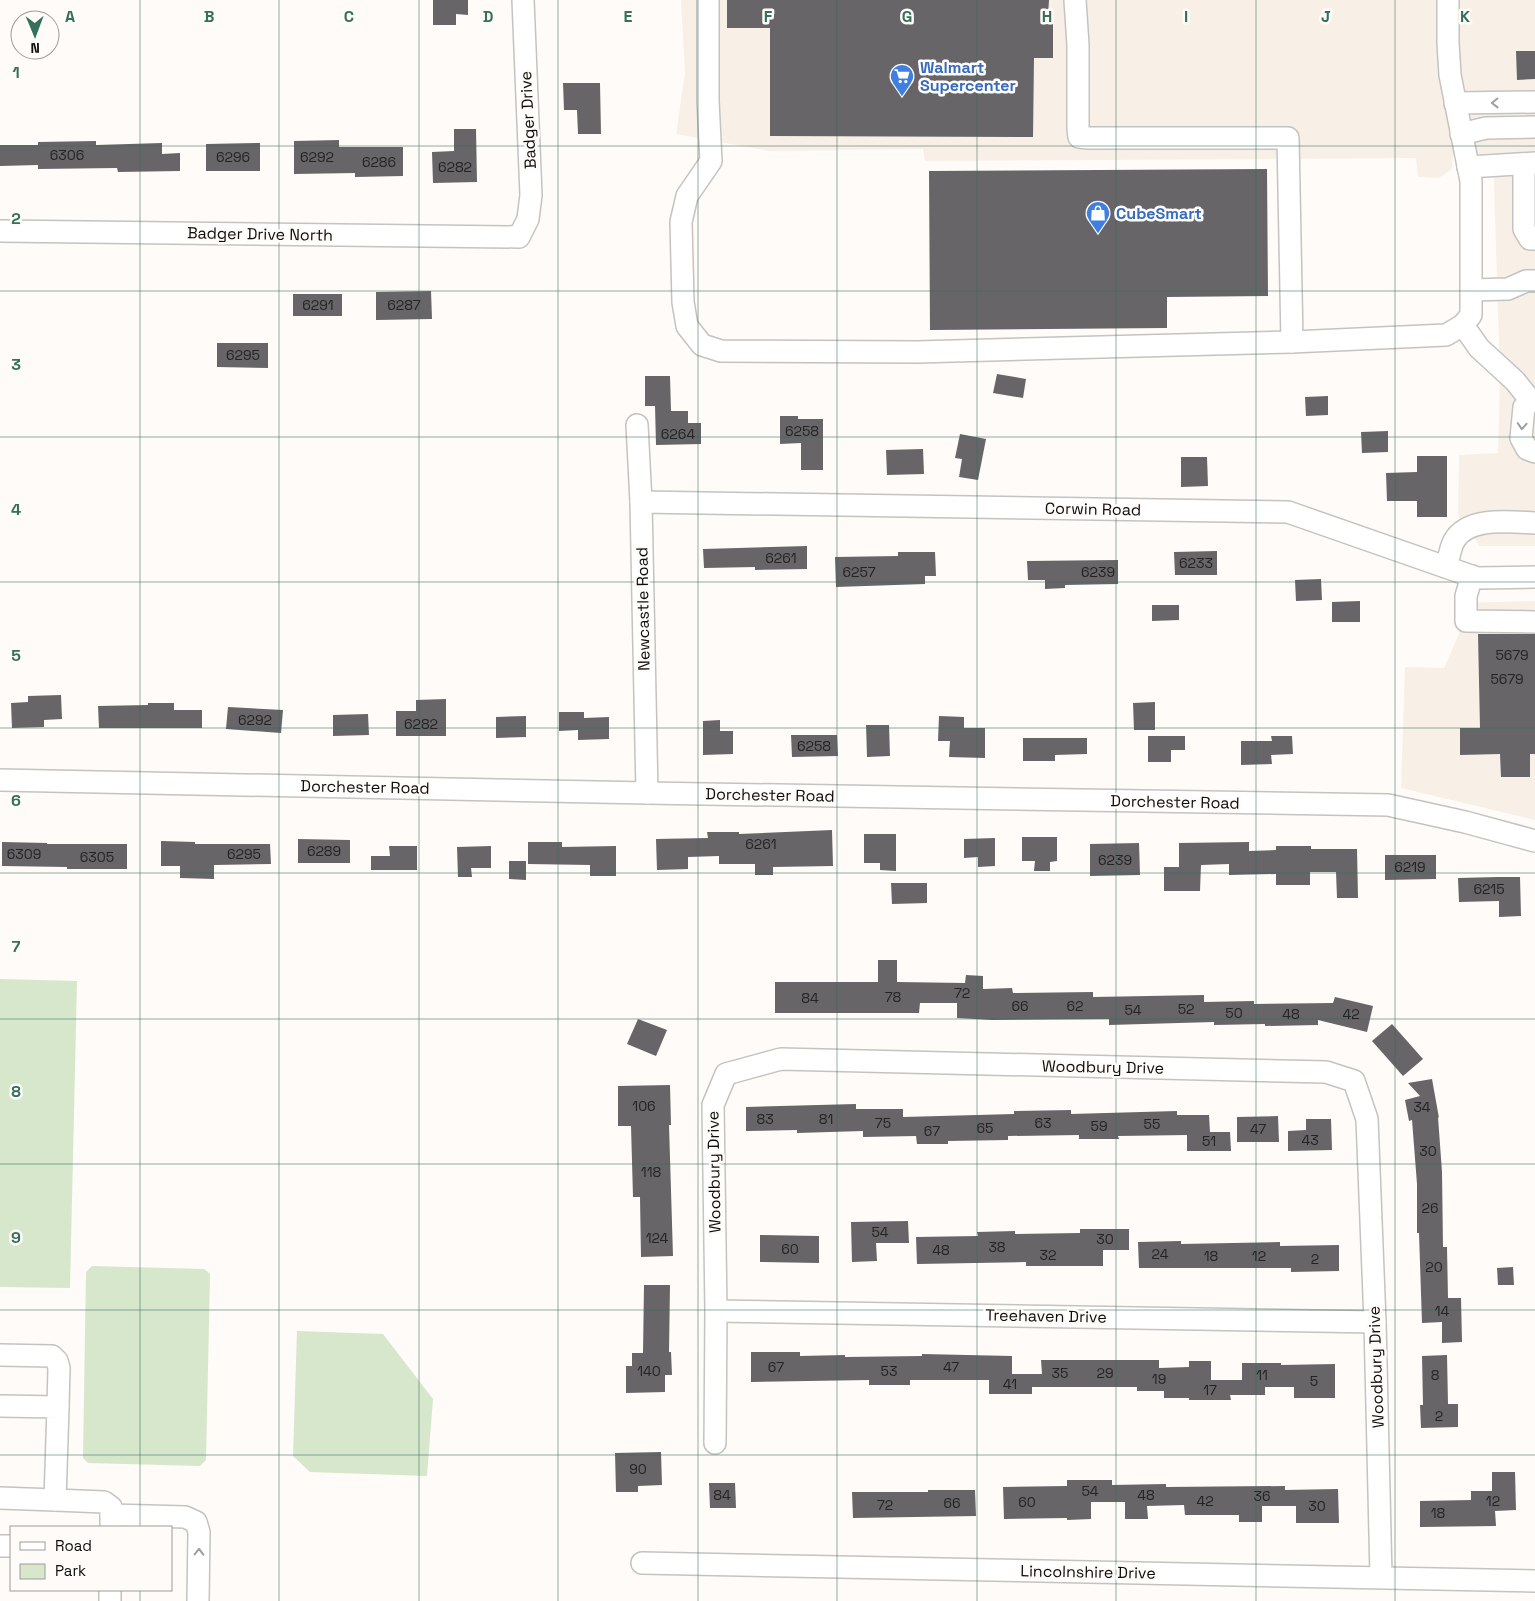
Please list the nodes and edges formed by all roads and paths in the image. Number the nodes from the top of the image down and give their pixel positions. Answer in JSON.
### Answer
{"nodes":[{"id":1,"x":523,"y":0,"type":"edge"},
{"id":2,"x":708,"y":0,"type":"edge"},
{"id":3,"x":1075,"y":0,"type":"edge"},
{"id":4,"x":1448,"y":0,"type":"edge"},
{"id":5,"x":1535,"y":102,"type":"edge"},
{"id":6,"x":1455,"y":103,"type":"junction"},
{"id":7,"x":1535,"y":127,"type":"edge"},
{"id":8,"x":1461,"y":134,"type":"junction"},
{"id":9,"x":1530,"y":163,"type":"edge"},
{"id":10,"x":1468,"y":167,"type":"junction"},
{"id":11,"x":0,"y":232,"type":"edge"},
{"id":12,"x":519,"y":237,"type":"joint"},
{"id":13,"x":1535,"y":239,"type":"edge"},
{"id":14,"x":1535,"y":281,"type":"edge"},
{"id":15,"x":1472,"y":290,"type":"junction"},
{"id":16,"x":1463,"y":325,"type":"junction"},
{"id":17,"x":1292,"y":342,"type":"junction"},
{"id":18,"x":1533,"y":401,"type":"edge"},
{"id":19,"x":636,"y":425,"type":"dead end"},
{"id":20,"x":1535,"y":452,"type":"edge"},
{"id":21,"x":641,"y":502,"type":"junction"},
{"id":22,"x":1535,"y":523,"type":"edge"},
{"id":23,"x":1446,"y":567,"type":"junction"},
{"id":24,"x":1472,"y":576,"type":"junction"},
{"id":25,"x":1535,"y":578,"type":"edge"},
{"id":26,"x":1535,"y":622,"type":"edge"},
{"id":27,"x":0,"y":780,"type":"edge"},
{"id":28,"x":647,"y":793,"type":"junction"},
{"id":29,"x":1535,"y":841,"type":"edge"},
{"id":30,"x":716,"y":1311,"type":"junction"},
{"id":31,"x":1375,"y":1322,"type":"junction"},
{"id":32,"x":0,"y":1355,"type":"edge"},
{"id":33,"x":0,"y":1406,"type":"edge"},
{"id":34,"x":58,"y":1407,"type":"junction"},
{"id":35,"x":715,"y":1443,"type":"dead end"},
{"id":36,"x":0,"y":1498,"type":"edge"},
{"id":37,"x":55,"y":1500,"type":"junction"},
{"id":38,"x":111,"y":1521,"type":"edge"},
{"id":39,"x":642,"y":1563,"type":"dead end"},
{"id":40,"x":1381,"y":1577,"type":"junction"},
{"id":41,"x":1535,"y":1581,"type":"edge"},
{"id":42,"x":198,"y":1601,"type":"edge"}],
"edges":[{"from":1,"to":12,"type":"street","name":"Badger Drive"},
{"from":2,"to":17,"type":"street"},
{"from":3,"to":17,"type":"street"},
{"from":4,"to":6,"type":"street"},
{"from":5,"to":6,"type":"street","one_way":true},
{"from":6,"to":8,"type":"street"},
{"from":7,"to":8,"type":"street"},
{"from":8,"to":10,"type":"street"},
{"from":9,"to":10,"type":"street"},
{"from":9,"to":13,"type":"street"},
{"from":10,"to":15,"type":"street"},
{"from":11,"to":12,"type":"street","name":"Badger Drive North"},
{"from":14,"to":15,"type":"street"},
{"from":15,"to":16,"type":"street"},
{"from":16,"to":17,"type":"street"},
{"from":16,"to":18,"type":"street"},
{"from":18,"to":20,"type":"street","one_way":true},
{"from":19,"to":21,"type":"street","name":"Newcastle Road"},
{"from":21,"to":23,"type":"street","name":"Corwin Road"},
{"from":21,"to":28,"type":"street","name":"Newcastle Road"},
{"from":22,"to":23,"type":"street"},
{"from":23,"to":24,"type":"street","name":"Corwin Road"},
{"from":24,"to":25,"type":"street","name":"Corwin Road"},
{"from":24,"to":26,"type":"street"},
{"from":27,"to":28,"type":"street","name":"Dorchester Road"},
{"from":28,"to":29,"type":"street","name":"Dorchester Road"},
{"from":30,"to":31,"type":"street","name":"Treehaven Drive"},
{"from":30,"to":31,"type":"street","name":"Woodbury Drive"},
{"from":30,"to":35,"type":"street","name":"Woodbury Drive"},
{"from":31,"to":40,"type":"street","name":"Woodbury Drive"},
{"from":32,"to":34,"type":"street"},
{"from":33,"to":34,"type":"street"},
{"from":34,"to":37,"type":"street"},
{"from":36,"to":37,"type":"street"},
{"from":37,"to":38,"type":"street"},
{"from":42,"to":38,"type":"street","one_way":true},
{"from":39,"to":40,"type":"street","name":"Lincolnshire Drive"},
{"from":40,"to":41,"type":"street","name":"Lincolnshire Drive"}]}
